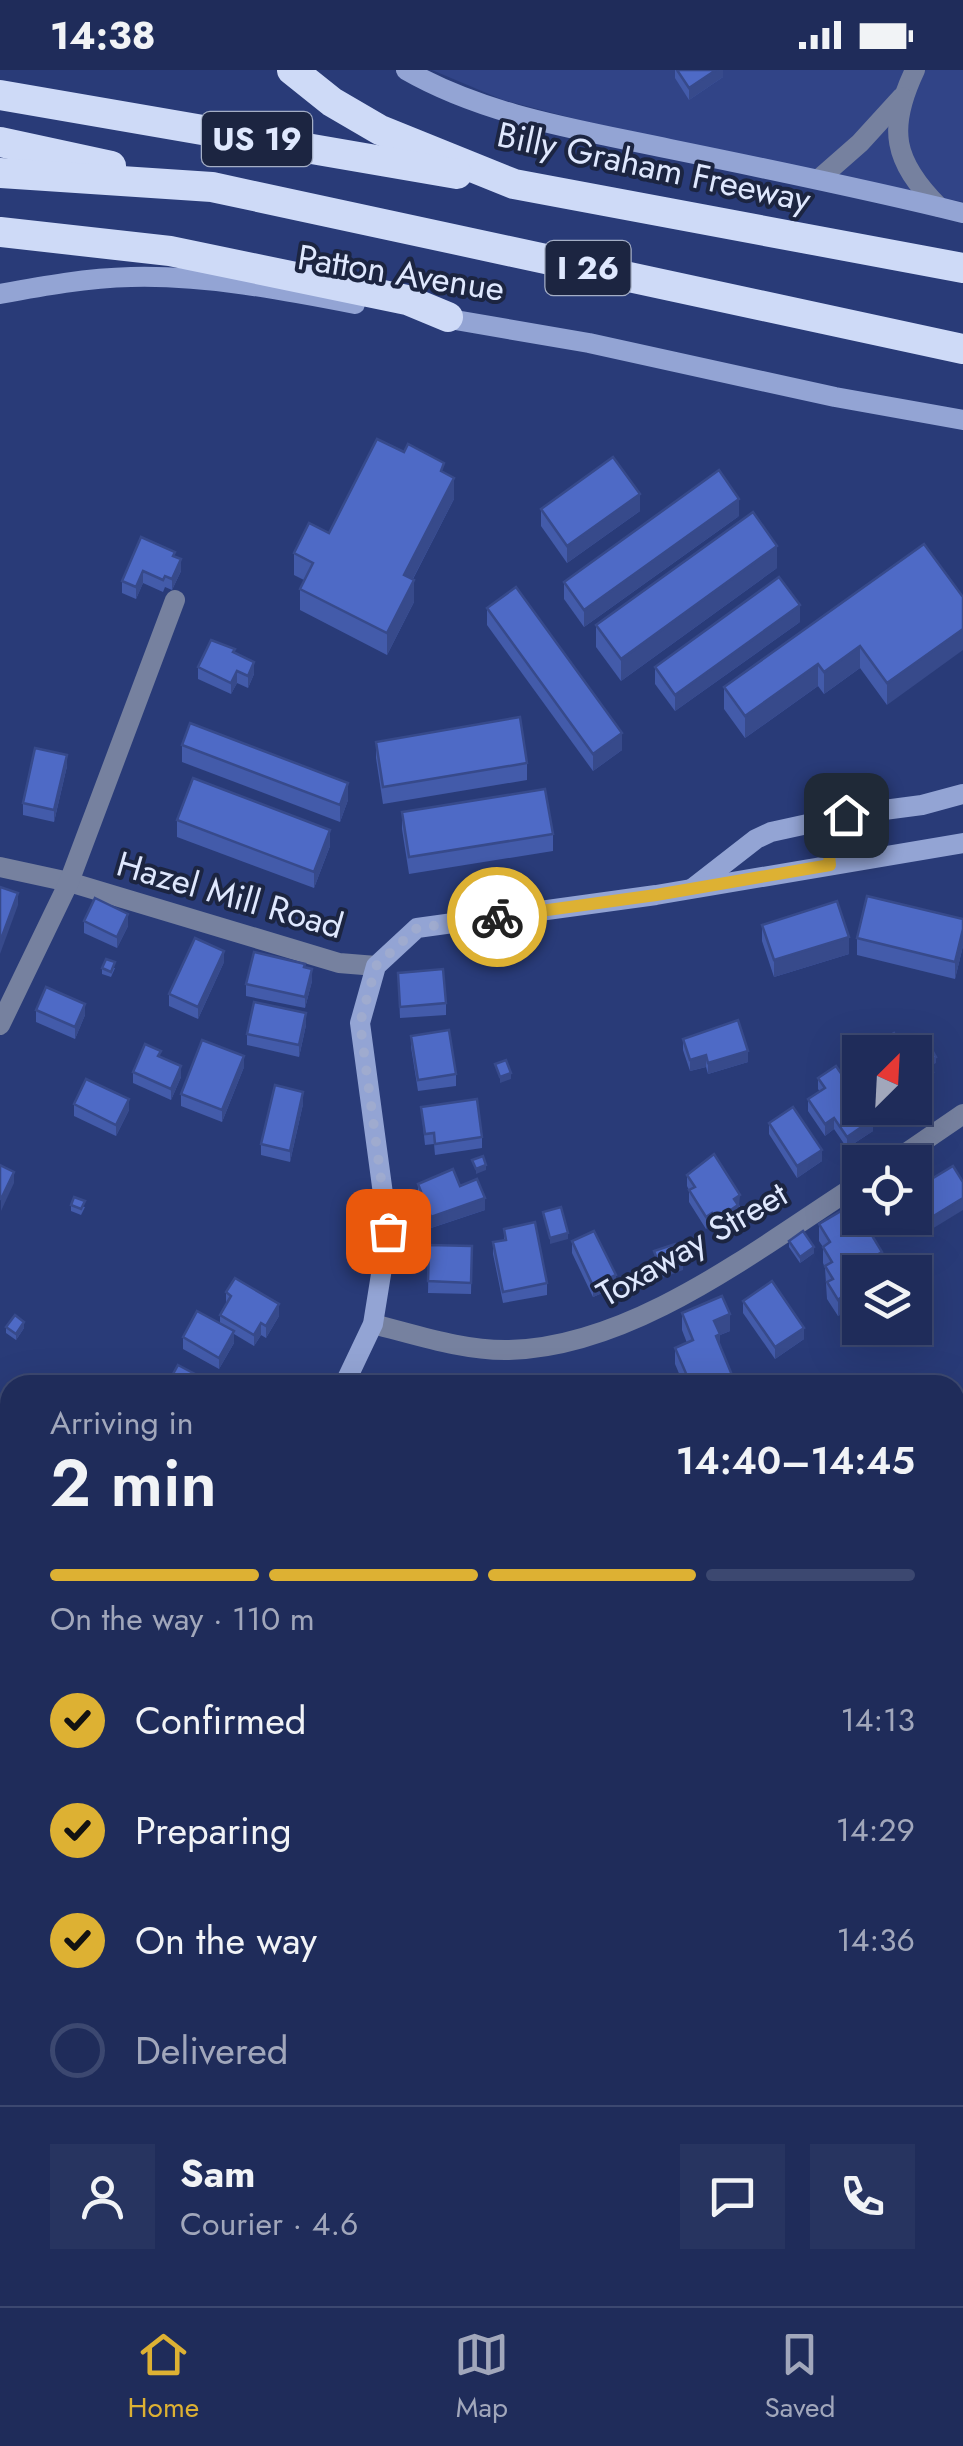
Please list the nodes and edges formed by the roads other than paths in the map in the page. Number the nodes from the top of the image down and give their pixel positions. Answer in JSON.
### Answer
{"nodes":[{"id":1,"x":292,"y":70,"type":"edge"},
{"id":2,"x":406,"y":70,"type":"edge"},
{"id":3,"x":915,"y":70,"type":"edge"},
{"id":4,"x":0,"y":95,"type":"edge"},
{"id":5,"x":903,"y":95,"type":"junction"},
{"id":6,"x":0,"y":142,"type":"edge"},
{"id":7,"x":0,"y":173,"type":"edge"},
{"id":8,"x":819,"y":179,"type":"junction"},
{"id":9,"x":514,"y":184,"type":"junction"},
{"id":10,"x":212,"y":187,"type":"junction"},
{"id":11,"x":939,"y":207,"type":"junction"},
{"id":12,"x":963,"y":213,"type":"edge"},
{"id":13,"x":0,"y":232,"type":"edge"},
{"id":14,"x":963,"y":268,"type":"edge"},
{"id":15,"x":0,"y":294,"type":"edge"},
{"id":16,"x":448,"y":317,"type":"junction"},
{"id":17,"x":963,"y":349,"type":"edge"},
{"id":18,"x":958,"y":421,"type":"edge"},
{"id":19,"x":175,"y":600,"type":"dead end"},
{"id":20,"x":963,"y":794,"type":"edge"},
{"id":21,"x":846,"y":815,"type":"junction"},
{"id":22,"x":963,"y":843,"type":"edge"},
{"id":23,"x":830,"y":865,"type":"junction"},
{"id":24,"x":0,"y":867,"type":"edge"},
{"id":25,"x":69,"y":882,"type":"junction"},
{"id":26,"x":693,"y":888,"type":"junction"},
{"id":27,"x":376,"y":966,"type":"junction"},
{"id":28,"x":0,"y":1025,"type":"edge"},
{"id":29,"x":963,"y":1114,"type":"edge"},
{"id":30,"x":917,"y":1145,"type":"edge"},
{"id":31,"x":842,"y":1194,"type":"edge"},
{"id":32,"x":373,"y":1324,"type":"junction"},
{"id":33,"x":349,"y":1375,"type":"edge"}],
"edges":[{"from":1,"to":9,"type":"highway","name":"Billy Graham Freeway","number":"I 26"},
{"from":2,"to":8,"type":"street"},
{"from":3,"to":5,"type":"street"},
{"from":4,"to":9,"type":"highway","number":"US 19"},
{"from":5,"to":8,"type":"street"},
{"from":5,"to":11,"type":"street"},
{"from":6,"to":10,"type":"highway","number":"US 19"},
{"from":7,"to":10,"type":"highway","number":"I 26"},
{"from":8,"to":11,"type":"street"},
{"from":9,"to":14,"type":"highway","name":"Billy Graham Freeway","number":"I 26"},
{"from":10,"to":17,"type":"highway","number":"I 26"},
{"from":11,"to":12,"type":"street"},
{"from":13,"to":16,"type":"highway"},
{"from":15,"to":16,"type":"street","name":"Patton Avenue"},
{"from":16,"to":18,"type":"street","name":"Patton Avenue"},
{"from":19,"to":25,"type":"street"},
{"from":20,"to":21,"type":"street"},
{"from":21,"to":23,"type":"street"},
{"from":21,"to":26,"type":"street"},
{"from":22,"to":23,"type":"street","name":"Hazel Mill Road"},
{"from":23,"to":26,"type":"street","name":"Hazel Mill Road"},
{"from":24,"to":25,"type":"street","name":"Hazel Mill Road"},
{"from":25,"to":27,"type":"street","name":"Hazel Mill Road"},
{"from":25,"to":28,"type":"street"},
{"from":26,"to":27,"type":"street","name":"Hazel Mill Road"},
{"from":27,"to":32,"type":"street"},
{"from":29,"to":30,"type":"street"},
{"from":31,"to":32,"type":"street","name":"Toxaway Street"},
{"from":32,"to":33,"type":"street"}]}
